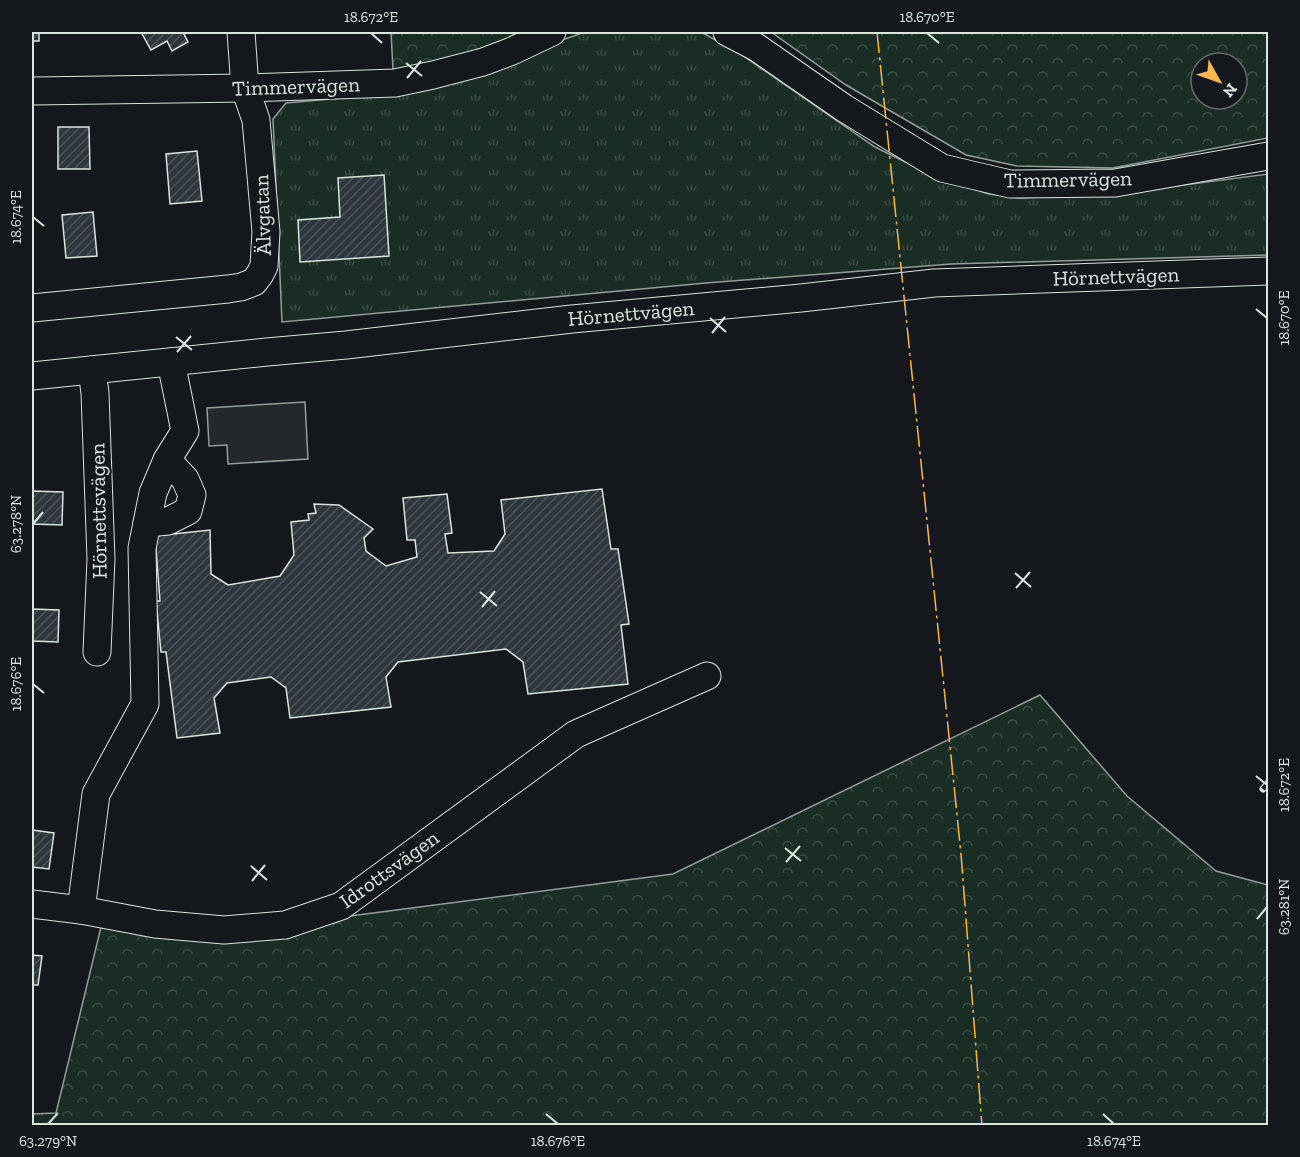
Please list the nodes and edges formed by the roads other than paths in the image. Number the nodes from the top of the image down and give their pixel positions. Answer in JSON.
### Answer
{"nodes":[{"id":1,"x":241,"y":32,"type":"edge"},
{"id":2,"x":552,"y":32,"type":"edge"},
{"id":3,"x":727,"y":32,"type":"edge"},
{"id":4,"x":245,"y":88,"type":"junction"},
{"id":5,"x":32,"y":91,"type":"edge"},
{"id":6,"x":1269,"y":156,"type":"edge"},
{"id":7,"x":1269,"y":270,"type":"edge"},
{"id":8,"x":32,"y":308,"type":"edge"},
{"id":9,"x":171,"y":362,"type":"junction"},
{"id":10,"x":92,"y":370,"type":"junction"},
{"id":11,"x":32,"y":376,"type":"edge"},
{"id":12,"x":167,"y":460,"type":"junction"},
{"id":13,"x":147,"y":523,"type":"junction"},
{"id":14,"x":97,"y":652,"type":"dead end"},
{"id":15,"x":707,"y":676,"type":"dead end"},
{"id":16,"x":32,"y":904,"type":"edge"},
{"id":17,"x":81,"y":910,"type":"junction"}],
"edges":[{"from":1,"to":4,"type":"street","name":"Älvgatan"},
{"from":2,"to":4,"type":"street","name":"Timmervägen"},
{"from":3,"to":6,"type":"street","name":"Timmervägen"},
{"from":4,"to":5,"type":"street","name":"Timmervägen"},
{"from":4,"to":8,"type":"street","name":"Älvgatan"},
{"from":7,"to":9,"type":"street","name":"Hörnettvägen"},
{"from":9,"to":10,"type":"street","name":"Hörnettvägen"},
{"from":9,"to":12,"type":"street"},
{"from":10,"to":11,"type":"street","name":"Hörnettvägen"},
{"from":10,"to":14,"type":"street","name":"Hörnettsvägen"},
{"from":12,"to":13,"type":"street"},
{"from":12,"to":13,"type":"street"},
{"from":13,"to":17,"type":"street"},
{"from":15,"to":17,"type":"street","name":"Idrottsvägen"},
{"from":16,"to":17,"type":"street","name":"Idrottsvägen"}]}
